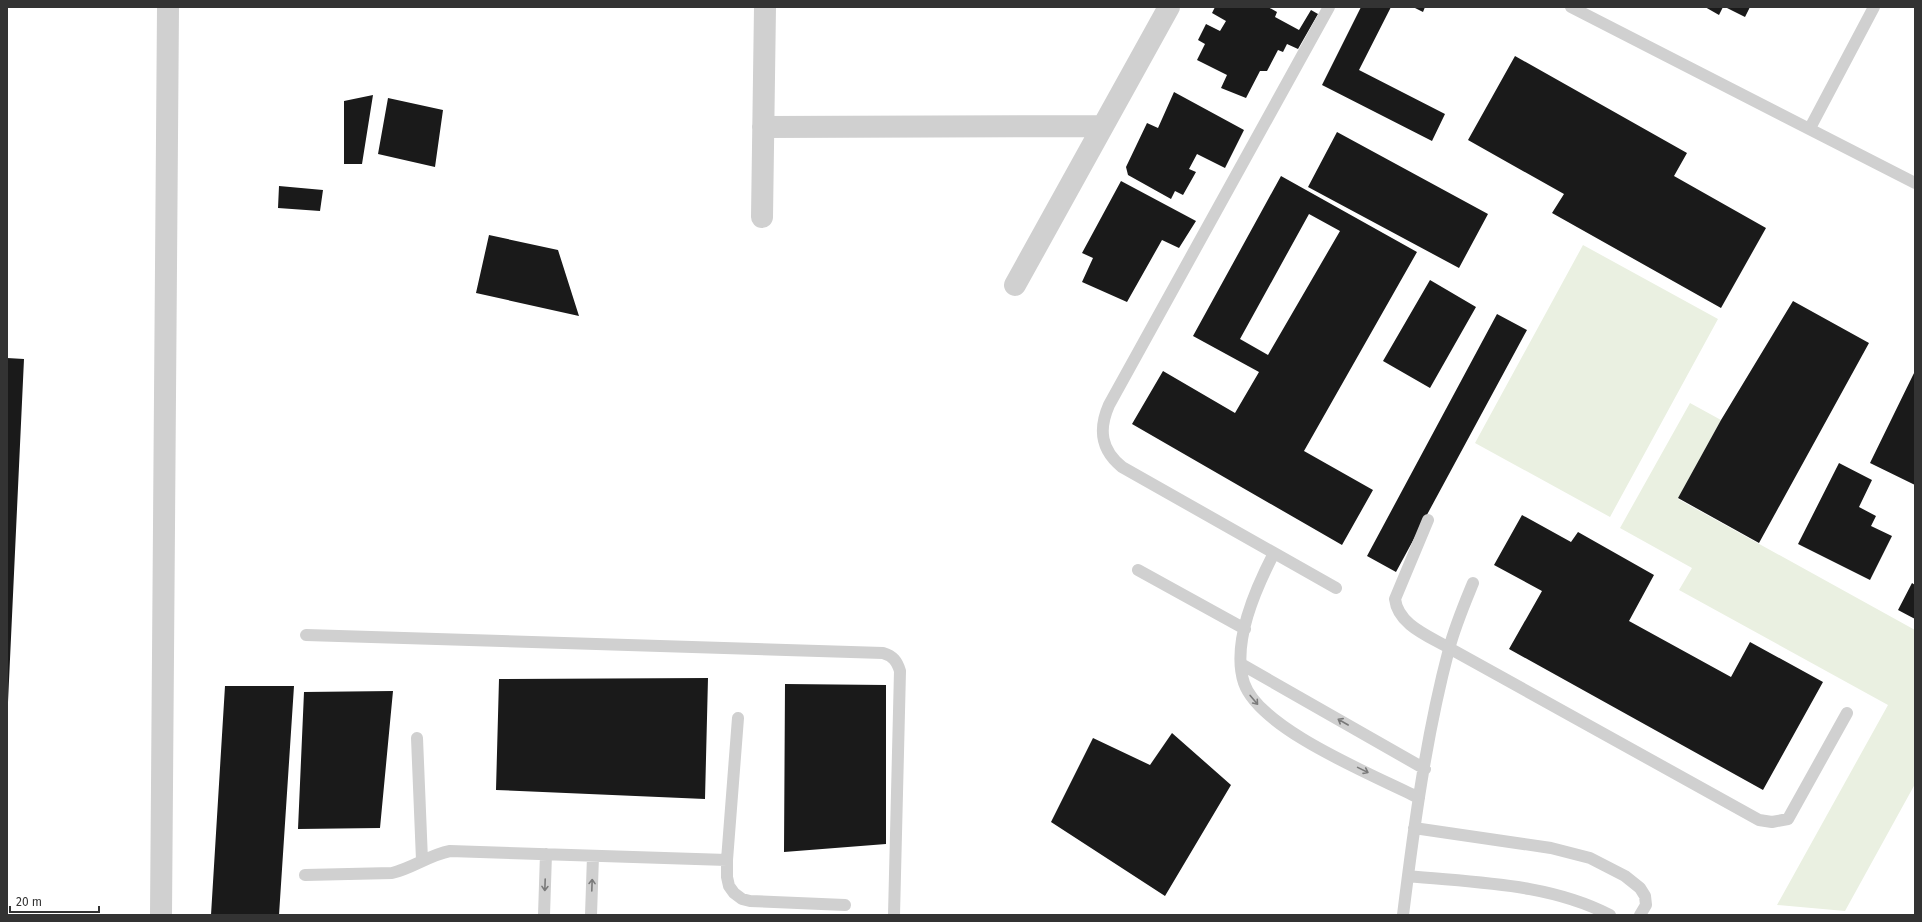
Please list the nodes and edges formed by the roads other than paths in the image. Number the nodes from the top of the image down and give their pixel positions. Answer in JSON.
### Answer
{"nodes":[{"id":1,"x":168,"y":7,"type":"edge"},
{"id":2,"x":765,"y":7,"type":"edge"},
{"id":3,"x":1169,"y":7,"type":"edge"},
{"id":4,"x":1329,"y":7,"type":"edge"},
{"id":5,"x":1571,"y":7,"type":"edge"},
{"id":6,"x":1874,"y":7,"type":"edge"},
{"id":7,"x":1103,"y":126,"type":"junction"},
{"id":8,"x":763,"y":127,"type":"junction"},
{"id":9,"x":1810,"y":128,"type":"junction"},
{"id":10,"x":1915,"y":183,"type":"edge"},
{"id":11,"x":762,"y":217,"type":"dead end"},
{"id":12,"x":1014,"y":285,"type":"dead end"},
{"id":13,"x":1428,"y":520,"type":"dead end"},
{"id":14,"x":1274,"y":553,"type":"junction"},
{"id":15,"x":1138,"y":570,"type":"dead end"},
{"id":16,"x":1473,"y":583,"type":"dead end"},
{"id":17,"x":1336,"y":588,"type":"dead end"},
{"id":18,"x":1245,"y":629,"type":"junction"},
{"id":19,"x":306,"y":635,"type":"dead end"},
{"id":20,"x":1449,"y":648,"type":"junction"},
{"id":21,"x":1241,"y":664,"type":"junction"},
{"id":22,"x":1847,"y":713,"type":"dead end"},
{"id":23,"x":738,"y":718,"type":"dead end"},
{"id":24,"x":417,"y":738,"type":"dead end"},
{"id":25,"x":1425,"y":770,"type":"junction"},
{"id":26,"x":1419,"y":798,"type":"junction"},
{"id":27,"x":1414,"y":828,"type":"junction"},
{"id":28,"x":546,"y":854,"type":"junction"},
{"id":29,"x":593,"y":856,"type":"junction"},
{"id":30,"x":422,"y":860,"type":"junction"},
{"id":31,"x":727,"y":860,"type":"junction"},
{"id":32,"x":305,"y":875,"type":"dead end"},
{"id":33,"x":1408,"y":876,"type":"junction"},
{"id":34,"x":845,"y":905,"type":"dead end"},
{"id":35,"x":161,"y":915,"type":"edge"},
{"id":36,"x":544,"y":915,"type":"edge"},
{"id":37,"x":591,"y":915,"type":"edge"},
{"id":38,"x":894,"y":915,"type":"edge"},
{"id":39,"x":1403,"y":915,"type":"edge"},
{"id":40,"x":1610,"y":915,"type":"edge"},
{"id":41,"x":1640,"y":915,"type":"edge"}],
"edges":[{"from":1,"to":35,"type":"street"},
{"from":2,"to":8,"type":"street"},
{"from":3,"to":7,"type":"street"},
{"from":4,"to":14,"type":"lane"},
{"from":5,"to":9,"type":"lane"},
{"from":6,"to":9,"type":"lane"},
{"from":7,"to":8,"type":"street"},
{"from":7,"to":12,"type":"street"},
{"from":8,"to":11,"type":"street"},
{"from":9,"to":10,"type":"lane"},
{"from":13,"to":20,"type":"lane"},
{"from":14,"to":17,"type":"lane"},
{"from":14,"to":18,"type":"lane"},
{"from":15,"to":18,"type":"lane"},
{"from":16,"to":20,"type":"lane"},
{"from":18,"to":21,"type":"lane"},
{"from":19,"to":38,"type":"lane"},
{"from":20,"to":22,"type":"lane"},
{"from":20,"to":25,"type":"lane"},
{"from":25,"to":21,"type":"lane","one_way":true},
{"from":21,"to":26,"type":"lane","one_way":true},
{"from":23,"to":31,"type":"lane"},
{"from":24,"to":30,"type":"lane"},
{"from":25,"to":26,"type":"lane"},
{"from":26,"to":27,"type":"lane"},
{"from":27,"to":33,"type":"lane"},
{"from":27,"to":41,"type":"lane"},
{"from":28,"to":29,"type":"lane"},
{"from":28,"to":30,"type":"lane"},
{"from":28,"to":36,"type":"lane","one_way":true},
{"from":29,"to":31,"type":"lane"},
{"from":37,"to":29,"type":"lane","one_way":true},
{"from":30,"to":32,"type":"lane"},
{"from":31,"to":34,"type":"lane"},
{"from":33,"to":39,"type":"lane"},
{"from":33,"to":40,"type":"lane"}]}
